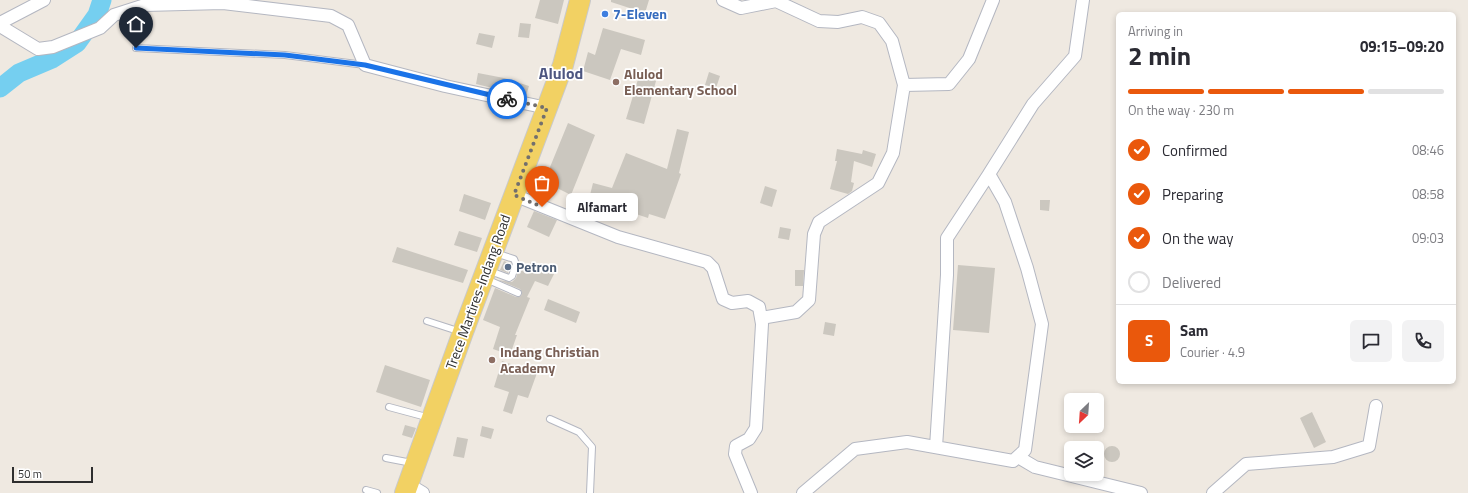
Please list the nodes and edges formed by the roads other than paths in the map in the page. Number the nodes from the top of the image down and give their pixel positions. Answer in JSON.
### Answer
{"nodes":[{"id":1,"x":44,"y":0,"type":"edge"},
{"id":2,"x":580,"y":0,"type":"edge"},
{"id":3,"x":723,"y":0,"type":"edge"},
{"id":4,"x":993,"y":0,"type":"edge"},
{"id":5,"x":1083,"y":0,"type":"edge"},
{"id":6,"x":0,"y":22,"type":"edge"},
{"id":7,"x":0,"y":26,"type":"edge"},
{"id":8,"x":136,"y":48,"type":"dead end"},
{"id":9,"x":365,"y":65,"type":"junction"},
{"id":10,"x":904,"y":85,"type":"junction"},
{"id":11,"x":547,"y":108,"type":"junction"},
{"id":12,"x":989,"y":174,"type":"junction"},
{"id":13,"x":514,"y":195,"type":"junction"},
{"id":14,"x":487,"y":266,"type":"junction"},
{"id":15,"x":518,"y":293,"type":"dead end"},
{"id":16,"x":761,"y":318,"type":"junction"},
{"id":17,"x":427,"y":321,"type":"dead end"},
{"id":18,"x":462,"y":332,"type":"junction"},
{"id":19,"x":1376,"y":406,"type":"dead end"},
{"id":20,"x":389,"y":407,"type":"dead end"},
{"id":21,"x":431,"y":418,"type":"junction"},
{"id":22,"x":550,"y":419,"type":"dead end"},
{"id":23,"x":936,"y":447,"type":"junction"},
{"id":24,"x":1018,"y":457,"type":"junction"},
{"id":25,"x":386,"y":458,"type":"dead end"},
{"id":26,"x":416,"y":464,"type":"junction"},
{"id":27,"x":366,"y":490,"type":"dead end"},
{"id":28,"x":412,"y":490,"type":"edge"},
{"id":29,"x":377,"y":493,"type":"edge"},
{"id":30,"x":590,"y":493,"type":"edge"},
{"id":31,"x":751,"y":493,"type":"edge"},
{"id":32,"x":803,"y":493,"type":"edge"},
{"id":33,"x":1141,"y":493,"type":"edge"},
{"id":34,"x":1213,"y":493,"type":"edge"}],
"edges":[{"from":1,"to":6,"type":"street"},
{"from":2,"to":11,"type":"main road","name":"Trece Martires-Indang Road"},
{"from":3,"to":10,"type":"street"},
{"from":4,"to":10,"type":"street"},
{"from":5,"to":12,"type":"street"},
{"from":7,"to":9,"type":"street"},
{"from":8,"to":9,"type":"lane"},
{"from":9,"to":11,"type":"street"},
{"from":10,"to":16,"type":"street"},
{"from":11,"to":13,"type":"main road","name":"Trece Martires-Indang Road"},
{"from":12,"to":23,"type":"street"},
{"from":12,"to":24,"type":"street"},
{"from":13,"to":14,"type":"main road","name":"Trece Martires-Indang Road"},
{"from":13,"to":16,"type":"street"},
{"from":14,"to":15,"type":"lane"},
{"from":14,"to":18,"type":"main road","name":"Trece Martires-Indang Road"},
{"from":16,"to":31,"type":"street"},
{"from":17,"to":18,"type":"lane"},
{"from":18,"to":21,"type":"main road","name":"Trece Martires-Indang Road"},
{"from":19,"to":34,"type":"street"},
{"from":20,"to":21,"type":"lane"},
{"from":21,"to":26,"type":"main road","name":"Trece Martires-Indang Road"},
{"from":22,"to":30,"type":"lane"},
{"from":23,"to":24,"type":"street"},
{"from":23,"to":32,"type":"street"},
{"from":24,"to":33,"type":"street"},
{"from":25,"to":26,"type":"lane"},
{"from":26,"to":28,"type":"main road","name":"Trece Martires-Indang Road"},
{"from":27,"to":29,"type":"lane"}]}
